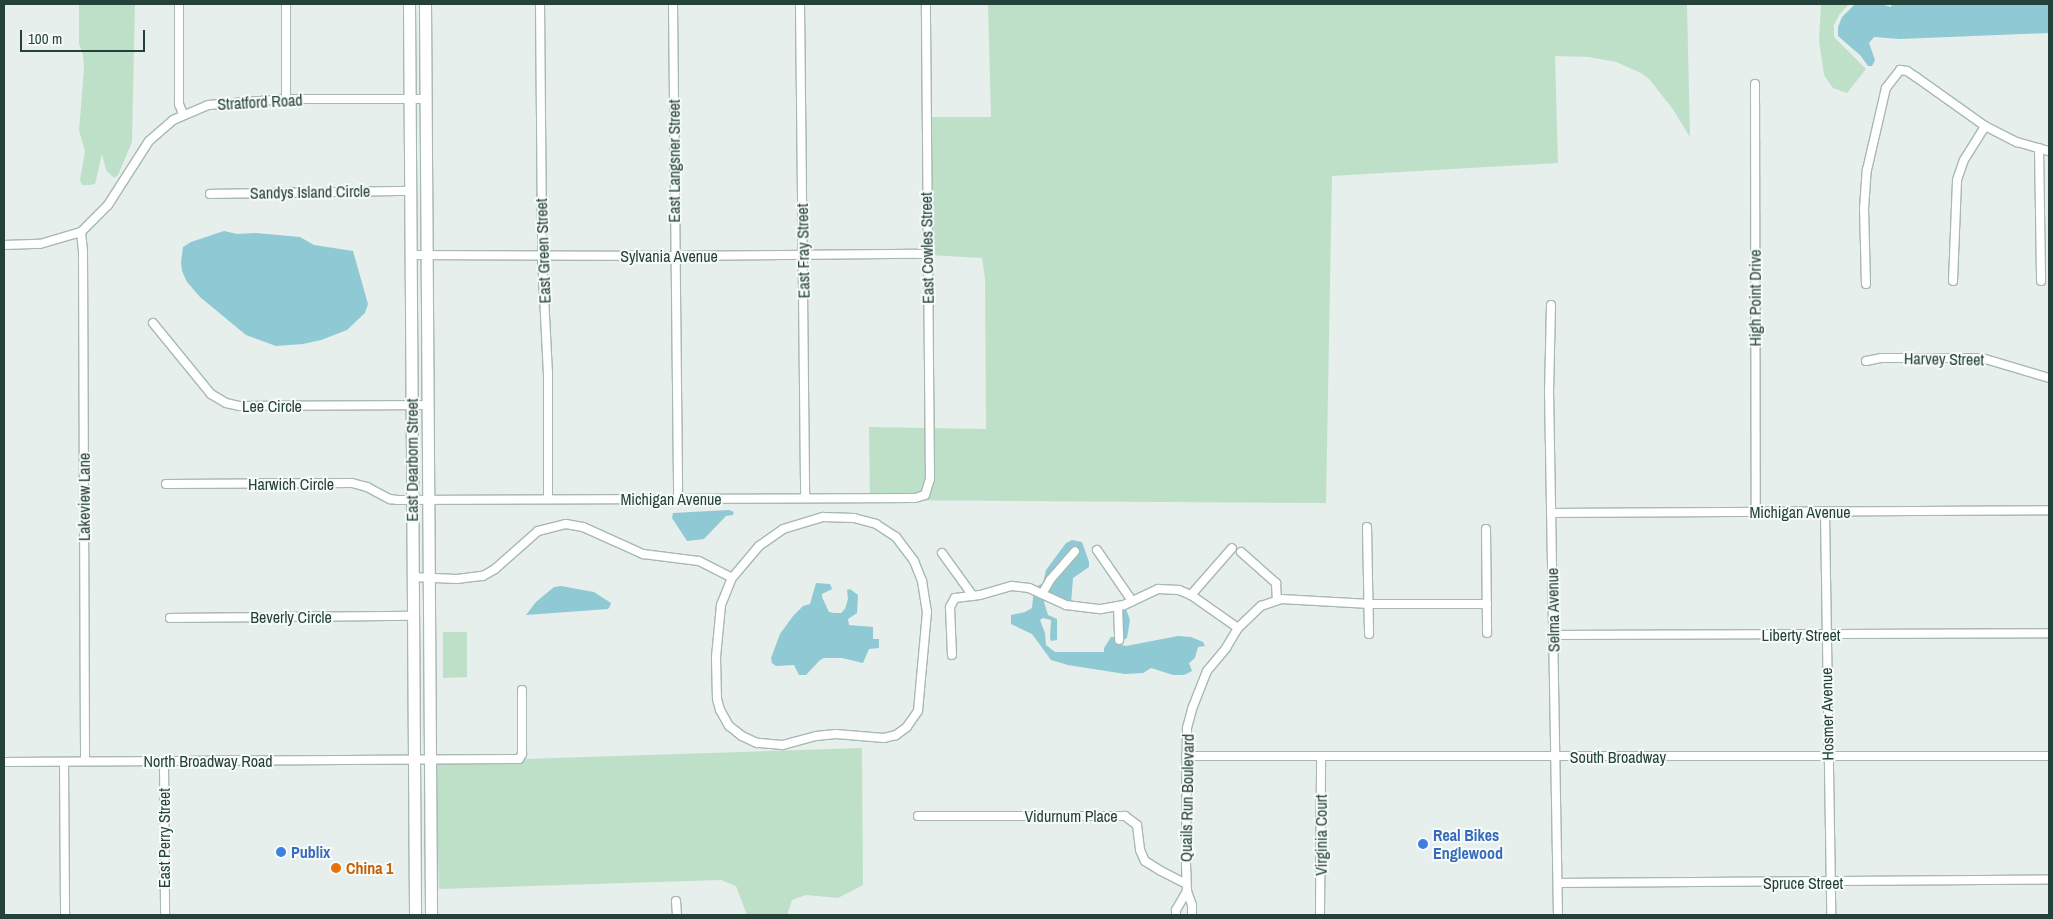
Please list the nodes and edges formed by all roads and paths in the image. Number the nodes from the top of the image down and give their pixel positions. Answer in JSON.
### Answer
{"nodes":[{"id":1,"x":179,"y":4,"type":"edge"},
{"id":2,"x":286,"y":4,"type":"edge"},
{"id":3,"x":409,"y":4,"type":"edge"},
{"id":4,"x":425,"y":4,"type":"edge"},
{"id":5,"x":540,"y":4,"type":"edge"},
{"id":6,"x":673,"y":4,"type":"edge"},
{"id":7,"x":800,"y":4,"type":"edge"},
{"id":8,"x":926,"y":4,"type":"edge"},
{"id":9,"x":1755,"y":84,"type":"dead end"},
{"id":10,"x":286,"y":99,"type":"junction"},
{"id":11,"x":409,"y":99,"type":"junction"},
{"id":12,"x":425,"y":99,"type":"junction"},
{"id":13,"x":183,"y":114,"type":"junction"},
{"id":14,"x":1985,"y":126,"type":"junction"},
{"id":15,"x":2039,"y":148,"type":"junction"},
{"id":16,"x":2049,"y":151,"type":"edge"},
{"id":17,"x":410,"y":191,"type":"junction"},
{"id":18,"x":210,"y":194,"type":"dead end"},
{"id":19,"x":81,"y":232,"type":"junction"},
{"id":20,"x":4,"y":245,"type":"edge"},
{"id":21,"x":927,"y":254,"type":"junction"},
{"id":22,"x":411,"y":255,"type":"junction"},
{"id":23,"x":426,"y":255,"type":"junction"},
{"id":24,"x":803,"y":255,"type":"junction"},
{"id":25,"x":542,"y":256,"type":"junction"},
{"id":26,"x":674,"y":256,"type":"junction"},
{"id":27,"x":1953,"y":281,"type":"dead end"},
{"id":28,"x":2041,"y":281,"type":"dead end"},
{"id":29,"x":1866,"y":284,"type":"dead end"},
{"id":30,"x":1551,"y":305,"type":"dead end"},
{"id":31,"x":153,"y":322,"type":"dead end"},
{"id":32,"x":1866,"y":361,"type":"dead end"},
{"id":33,"x":2049,"y":378,"type":"edge"},
{"id":34,"x":411,"y":405,"type":"junction"},
{"id":35,"x":427,"y":405,"type":"junction"},
{"id":36,"x":166,"y":484,"type":"dead end"},
{"id":37,"x":928,"y":492,"type":"joint"},
{"id":38,"x":805,"y":498,"type":"junction"},
{"id":39,"x":548,"y":499,"type":"junction"},
{"id":40,"x":678,"y":499,"type":"junction"},
{"id":41,"x":412,"y":500,"type":"junction"},
{"id":42,"x":428,"y":500,"type":"junction"},
{"id":43,"x":2049,"y":510,"type":"edge"},
{"id":44,"x":1756,"y":512,"type":"junction"},
{"id":45,"x":1552,"y":513,"type":"junction"},
{"id":46,"x":1825,"y":513,"type":"junction"},
{"id":47,"x":1367,"y":528,"type":"dead end"},
{"id":48,"x":1486,"y":530,"type":"dead end"},
{"id":49,"x":1232,"y":548,"type":"dead end"},
{"id":50,"x":1097,"y":550,"type":"dead end"},
{"id":51,"x":1075,"y":551,"type":"dead end"},
{"id":52,"x":1241,"y":552,"type":"dead end"},
{"id":53,"x":942,"y":553,"type":"dead end"},
{"id":54,"x":412,"y":577,"type":"junction"},
{"id":55,"x":429,"y":578,"type":"junction"},
{"id":56,"x":732,"y":578,"type":"junction"},
{"id":57,"x":1042,"y":594,"type":"junction"},
{"id":58,"x":1191,"y":595,"type":"junction"},
{"id":59,"x":973,"y":596,"type":"junction"},
{"id":60,"x":1277,"y":600,"type":"junction"},
{"id":61,"x":1132,"y":601,"type":"junction"},
{"id":62,"x":1368,"y":603,"type":"junction"},
{"id":63,"x":1487,"y":604,"type":"junction"},
{"id":64,"x":1118,"y":606,"type":"junction"},
{"id":65,"x":412,"y":616,"type":"junction"},
{"id":66,"x":170,"y":618,"type":"dead end"},
{"id":67,"x":1238,"y":628,"type":"junction"},
{"id":68,"x":1487,"y":633,"type":"dead end"},
{"id":69,"x":2049,"y":633,"type":"edge"},
{"id":70,"x":1369,"y":634,"type":"dead end"},
{"id":71,"x":1553,"y":635,"type":"junction"},
{"id":72,"x":1826,"y":635,"type":"junction"},
{"id":73,"x":1119,"y":640,"type":"dead end"},
{"id":74,"x":952,"y":655,"type":"dead end"},
{"id":75,"x":522,"y":690,"type":"dead end"},
{"id":76,"x":1186,"y":756,"type":"junction"},
{"id":77,"x":1321,"y":756,"type":"junction"},
{"id":78,"x":1828,"y":756,"type":"junction"},
{"id":79,"x":2049,"y":756,"type":"edge"},
{"id":80,"x":1555,"y":758,"type":"junction"},
{"id":81,"x":85,"y":761,"type":"junction"},
{"id":82,"x":164,"y":761,"type":"junction"},
{"id":83,"x":413,"y":761,"type":"junction"},
{"id":84,"x":430,"y":761,"type":"junction"},
{"id":85,"x":4,"y":762,"type":"edge"},
{"id":86,"x":64,"y":762,"type":"junction"},
{"id":87,"x":918,"y":816,"type":"dead end"},
{"id":88,"x":2049,"y":880,"type":"edge"},
{"id":89,"x":1558,"y":883,"type":"junction"},
{"id":90,"x":1831,"y":883,"type":"junction"},
{"id":91,"x":1187,"y":887,"type":"junction"},
{"id":92,"x":676,"y":901,"type":"dead end"},
{"id":93,"x":65,"y":915,"type":"edge"},
{"id":94,"x":165,"y":915,"type":"edge"},
{"id":95,"x":415,"y":915,"type":"edge"},
{"id":96,"x":432,"y":915,"type":"edge"},
{"id":97,"x":677,"y":915,"type":"edge"},
{"id":98,"x":1176,"y":915,"type":"edge"},
{"id":99,"x":1192,"y":915,"type":"edge"},
{"id":100,"x":1320,"y":915,"type":"edge"},
{"id":101,"x":1558,"y":915,"type":"edge"},
{"id":102,"x":1831,"y":915,"type":"edge"}],
"edges":[{"from":1,"to":13,"type":"street"},
{"from":2,"to":10,"type":"street"},
{"from":3,"to":11,"type":"main road","name":"East Dearborn Street"},
{"from":4,"to":12,"type":"main road","name":"East Dearborn Street"},
{"from":5,"to":25,"type":"street","name":"East Green Street"},
{"from":6,"to":26,"type":"street","name":"East Langsner Street"},
{"from":7,"to":24,"type":"street","name":"East Fray Street"},
{"from":8,"to":21,"type":"street","name":"East Cowles Street"},
{"from":9,"to":44,"type":"street","name":"High Point Drive"},
{"from":10,"to":11,"type":"street","name":"Stratford Road"},
{"from":10,"to":13,"type":"street","name":"Stratford Road"},
{"from":11,"to":12,"type":"street","name":"Stratford Road"},
{"from":11,"to":17,"type":"main road","name":"East Dearborn Street"},
{"from":12,"to":23,"type":"main road","name":"East Dearborn Street"},
{"from":13,"to":19,"type":"street","name":"Stratford Road"},
{"from":14,"to":15,"type":"street"},
{"from":14,"to":27,"type":"street"},
{"from":14,"to":29,"type":"street"},
{"from":15,"to":16,"type":"street"},
{"from":15,"to":28,"type":"street"},
{"from":17,"to":18,"type":"street","name":"Sandys Island Circle"},
{"from":17,"to":22,"type":"main road","name":"East Dearborn Street"},
{"from":19,"to":20,"type":"street","name":"Stratford Road"},
{"from":19,"to":81,"type":"street","name":"Lakeview Lane"},
{"from":21,"to":24,"type":"street","name":"Sylvania Avenue"},
{"from":21,"to":37,"type":"street","name":"East Cowles Street"},
{"from":22,"to":23,"type":"street","name":"Sylvania Avenue"},
{"from":22,"to":34,"type":"main road","name":"East Dearborn Street"},
{"from":23,"to":25,"type":"street","name":"Sylvania Avenue"},
{"from":23,"to":35,"type":"main road","name":"East Dearborn Street"},
{"from":24,"to":26,"type":"street","name":"Sylvania Avenue"},
{"from":24,"to":38,"type":"street","name":"East Fray Street"},
{"from":25,"to":26,"type":"street","name":"Sylvania Avenue"},
{"from":25,"to":39,"type":"street","name":"East Green Street"},
{"from":26,"to":40,"type":"street","name":"East Langsner Street"},
{"from":30,"to":45,"type":"street","name":"Selma Avenue"},
{"from":31,"to":34,"type":"street","name":"Lee Circle"},
{"from":32,"to":33,"type":"street","name":"Harvey Street"},
{"from":34,"to":35,"type":"street","name":"Lee Circle"},
{"from":34,"to":41,"type":"main road","name":"East Dearborn Street"},
{"from":35,"to":42,"type":"main road","name":"East Dearborn Street"},
{"from":36,"to":41,"type":"street","name":"Harwich Circle"},
{"from":37,"to":38,"type":"street","name":"Michigan Avenue"},
{"from":38,"to":40,"type":"street","name":"Michigan Avenue"},
{"from":39,"to":40,"type":"street","name":"Michigan Avenue"},
{"from":39,"to":42,"type":"street","name":"Michigan Avenue"},
{"from":41,"to":42,"type":"street","name":"Michigan Avenue"},
{"from":41,"to":54,"type":"main road","name":"East Dearborn Street"},
{"from":42,"to":55,"type":"main road","name":"East Dearborn Street"},
{"from":43,"to":46,"type":"street","name":"Michigan Avenue"},
{"from":44,"to":45,"type":"street","name":"Michigan Avenue"},
{"from":44,"to":46,"type":"street","name":"Michigan Avenue"},
{"from":45,"to":71,"type":"street","name":"Selma Avenue"},
{"from":46,"to":72,"type":"street","name":"Hosmer Avenue"},
{"from":47,"to":62,"type":"street"},
{"from":48,"to":63,"type":"street"},
{"from":49,"to":58,"type":"street"},
{"from":50,"to":61,"type":"street"},
{"from":51,"to":57,"type":"street"},
{"from":52,"to":60,"type":"street"},
{"from":53,"to":59,"type":"street"},
{"from":54,"to":55,"type":"street"},
{"from":54,"to":65,"type":"main road","name":"East Dearborn Street"},
{"from":55,"to":56,"type":"street"},
{"from":55,"to":84,"type":"main road","name":"East Dearborn Street"},
{"from":56,"to":56,"type":"street"},
{"from":57,"to":59,"type":"street"},
{"from":57,"to":64,"type":"street"},
{"from":58,"to":61,"type":"street"},
{"from":58,"to":67,"type":"street"},
{"from":59,"to":74,"type":"street"},
{"from":60,"to":62,"type":"street","name":"Quails Run Boulevard"},
{"from":60,"to":67,"type":"street","name":"Quails Run Boulevard"},
{"from":61,"to":64,"type":"street"},
{"from":62,"to":63,"type":"street","name":"Quails Run Boulevard"},
{"from":62,"to":70,"type":"street"},
{"from":63,"to":68,"type":"street"},
{"from":64,"to":73,"type":"street"},
{"from":65,"to":66,"type":"street","name":"Beverly Circle"},
{"from":65,"to":83,"type":"main road","name":"East Dearborn Street"},
{"from":67,"to":76,"type":"street","name":"Quails Run Boulevard"},
{"from":69,"to":72,"type":"street","name":"Liberty Street"},
{"from":71,"to":72,"type":"street","name":"Liberty Street"},
{"from":71,"to":80,"type":"street","name":"Selma Avenue"},
{"from":72,"to":78,"type":"street","name":"Hosmer Avenue"},
{"from":75,"to":84,"type":"street","name":"North Broadway Road"},
{"from":76,"to":77,"type":"street","name":"South Broadway"},
{"from":76,"to":91,"type":"street","name":"Quails Run Boulevard"},
{"from":77,"to":80,"type":"street","name":"South Broadway"},
{"from":77,"to":100,"type":"street","name":"Virginia Court"},
{"from":78,"to":79,"type":"street","name":"South Broadway"},
{"from":78,"to":80,"type":"street","name":"South Broadway"},
{"from":78,"to":90,"type":"street","name":"Hosmer Avenue"},
{"from":80,"to":89,"type":"street","name":"Selma Avenue"},
{"from":81,"to":82,"type":"street","name":"North Broadway Road"},
{"from":81,"to":86,"type":"street","name":"North Broadway Road"},
{"from":82,"to":83,"type":"street","name":"North Broadway Road"},
{"from":82,"to":94,"type":"street","name":"East Perry Street"},
{"from":83,"to":84,"type":"street","name":"North Broadway Road"},
{"from":83,"to":95,"type":"main road","name":"East Dearborn Street"},
{"from":84,"to":96,"type":"main road","name":"East Dearborn Street"},
{"from":85,"to":86,"type":"street","name":"North Broadway Road"},
{"from":86,"to":93,"type":"street"},
{"from":87,"to":91,"type":"street","name":"Vidurnum Place"},
{"from":88,"to":90,"type":"street","name":"Spruce Street"},
{"from":89,"to":90,"type":"street","name":"Spruce Street"},
{"from":89,"to":101,"type":"street","name":"Selma Avenue"},
{"from":90,"to":102,"type":"street","name":"Hosmer Avenue"},
{"from":91,"to":98,"type":"street","name":"Quails Run Boulevard"},
{"from":91,"to":99,"type":"street","name":"Quails Run Boulevard"},
{"from":92,"to":97,"type":"street"}]}
